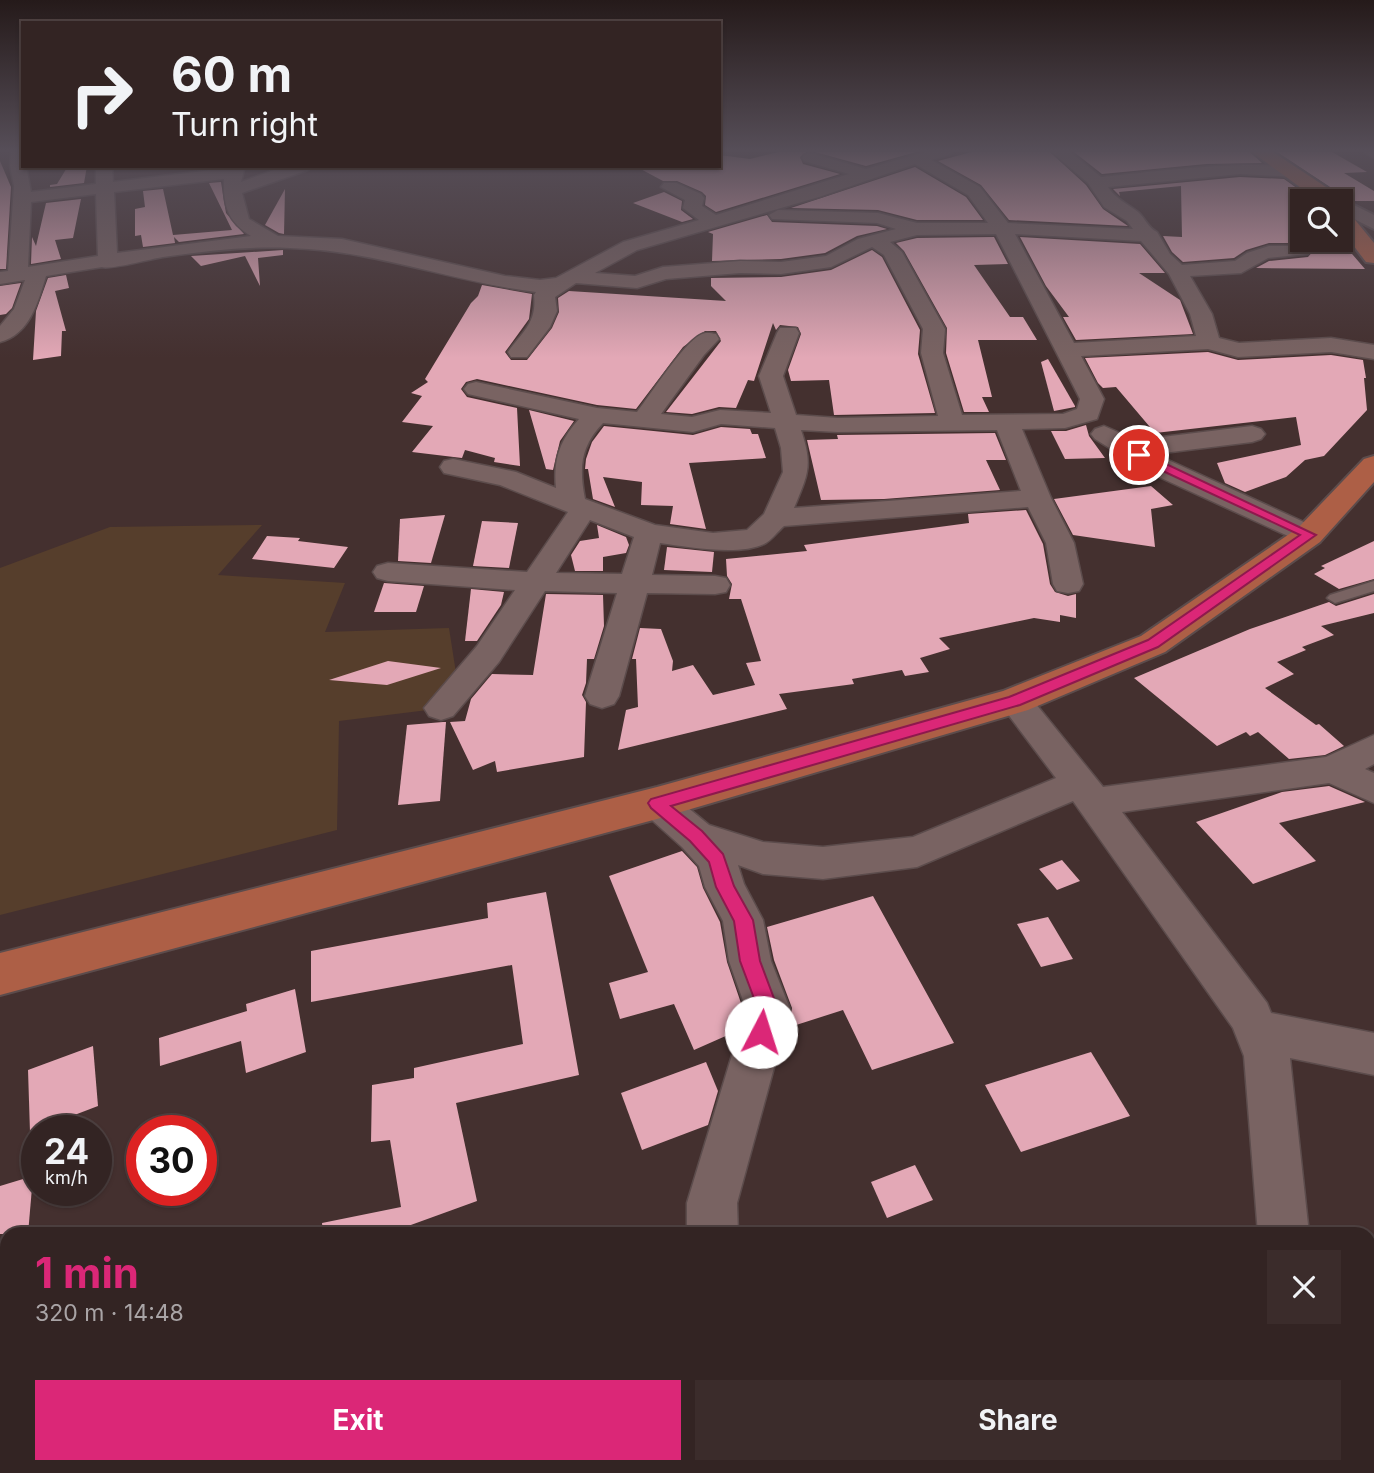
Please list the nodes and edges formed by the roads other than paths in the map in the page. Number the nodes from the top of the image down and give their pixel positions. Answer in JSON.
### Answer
{"nodes":[{"id":1,"x":21,"y":221,"type":"edge"},
{"id":2,"x":106,"y":221,"type":"edge"},
{"id":3,"x":241,"y":221,"type":"edge"},
{"id":4,"x":718,"y":221,"type":"edge"},
{"id":5,"x":887,"y":221,"type":"edge"},
{"id":6,"x":997,"y":221,"type":"edge"},
{"id":7,"x":1136,"y":221,"type":"edge"},
{"id":8,"x":714,"y":222,"type":"joint"},
{"id":9,"x":1002,"y":228,"type":"junction"},
{"id":10,"x":916,"y":229,"type":"junction"},
{"id":11,"x":1353,"y":230,"type":"edge"},
{"id":12,"x":1150,"y":236,"type":"junction"},
{"id":13,"x":875,"y":240,"type":"junction"},
{"id":14,"x":274,"y":242,"type":"junction"},
{"id":15,"x":1290,"y":250,"type":"edge"},
{"id":16,"x":1374,"y":257,"type":"edge"},
{"id":17,"x":108,"y":262,"type":"junction"},
{"id":18,"x":1177,"y":271,"type":"junction"},
{"id":19,"x":19,"y":276,"type":"edge"},
{"id":20,"x":567,"y":280,"type":"junction"},
{"id":21,"x":24,"y":314,"type":"junction"},
{"id":22,"x":0,"y":318,"type":"edge"},
{"id":23,"x":788,"y":332,"type":"dead end"},
{"id":24,"x":0,"y":335,"type":"edge"},
{"id":25,"x":708,"y":339,"type":"dead end"},
{"id":26,"x":1209,"y":342,"type":"junction"},
{"id":27,"x":1068,"y":350,"type":"junction"},
{"id":28,"x":519,"y":352,"type":"dead end"},
{"id":29,"x":1374,"y":352,"type":"edge"},
{"id":30,"x":476,"y":389,"type":"dead end"},
{"id":31,"x":597,"y":415,"type":"junction"},
{"id":32,"x":1080,"y":416,"type":"junction"},
{"id":33,"x":643,"y":421,"type":"junction"},
{"id":34,"x":1006,"y":422,"type":"junction"},
{"id":35,"x":785,"y":423,"type":"junction"},
{"id":36,"x":952,"y":423,"type":"junction"},
{"id":37,"x":1104,"y":434,"type":"junction"},
{"id":38,"x":1252,"y":434,"type":"dead end"},
{"id":39,"x":1374,"y":465,"type":"edge"},
{"id":40,"x":453,"y":467,"type":"dead end"},
{"id":41,"x":1037,"y":498,"type":"junction"},
{"id":42,"x":578,"y":507,"type":"junction"},
{"id":43,"x":776,"y":518,"type":"junction"},
{"id":44,"x":649,"y":533,"type":"junction"},
{"id":45,"x":1310,"y":535,"type":"junction"},
{"id":46,"x":388,"y":572,"type":"dead end"},
{"id":47,"x":536,"y":582,"type":"junction"},
{"id":48,"x":635,"y":583,"type":"junction"},
{"id":49,"x":1068,"y":584,"type":"dead end"},
{"id":50,"x":715,"y":585,"type":"dead end"},
{"id":51,"x":1374,"y":586,"type":"edge"},
{"id":52,"x":1335,"y":598,"type":"dead end"},
{"id":53,"x":602,"y":696,"type":"dead end"},
{"id":54,"x":1015,"y":701,"type":"junction"},
{"id":55,"x":441,"y":708,"type":"dead end"},
{"id":56,"x":1374,"y":748,"type":"edge"},
{"id":57,"x":1333,"y":769,"type":"junction"},
{"id":58,"x":1374,"y":789,"type":"edge"},
{"id":59,"x":1087,"y":792,"type":"junction"},
{"id":60,"x":657,"y":803,"type":"junction"},
{"id":61,"x":696,"y":836,"type":"junction"},
{"id":62,"x":0,"y":974,"type":"edge"},
{"id":63,"x":1257,"y":1031,"type":"junction"},
{"id":64,"x":1374,"y":1054,"type":"edge"},
{"id":65,"x":713,"y":1227,"type":"edge"},
{"id":66,"x":1283,"y":1227,"type":"edge"}],
"edges":[{"from":1,"to":19,"type":"street"},
{"from":2,"to":17,"type":"street"},
{"from":3,"to":14,"type":"street"},
{"from":4,"to":8,"type":"street"},
{"from":5,"to":10,"type":"street"},
{"from":6,"to":9,"type":"street"},
{"from":7,"to":12,"type":"street"},
{"from":8,"to":20,"type":"street"},
{"from":9,"to":10,"type":"street"},
{"from":9,"to":12,"type":"street"},
{"from":9,"to":27,"type":"street"},
{"from":10,"to":13,"type":"street"},
{"from":11,"to":16,"type":"main road"},
{"from":12,"to":18,"type":"street"},
{"from":13,"to":20,"type":"street"},
{"from":13,"to":36,"type":"street"},
{"from":14,"to":17,"type":"street"},
{"from":14,"to":20,"type":"street"},
{"from":15,"to":18,"type":"street"},
{"from":17,"to":19,"type":"street"},
{"from":18,"to":26,"type":"street"},
{"from":19,"to":21,"type":"street"},
{"from":20,"to":28,"type":"street"},
{"from":21,"to":22,"type":"street"},
{"from":21,"to":24,"type":"street"},
{"from":23,"to":35,"type":"street"},
{"from":25,"to":33,"type":"street"},
{"from":26,"to":27,"type":"street"},
{"from":26,"to":29,"type":"street"},
{"from":27,"to":32,"type":"street"},
{"from":30,"to":31,"type":"street"},
{"from":31,"to":33,"type":"street"},
{"from":31,"to":42,"type":"street"},
{"from":32,"to":34,"type":"street"},
{"from":32,"to":37,"type":"street"},
{"from":33,"to":35,"type":"street"},
{"from":34,"to":36,"type":"street"},
{"from":34,"to":41,"type":"street"},
{"from":35,"to":36,"type":"street"},
{"from":35,"to":43,"type":"street"},
{"from":37,"to":38,"type":"street"},
{"from":37,"to":45,"type":"street"},
{"from":39,"to":45,"type":"main road"},
{"from":40,"to":42,"type":"street"},
{"from":41,"to":43,"type":"street"},
{"from":41,"to":49,"type":"street"},
{"from":42,"to":44,"type":"street"},
{"from":42,"to":47,"type":"street"},
{"from":43,"to":44,"type":"street"},
{"from":44,"to":48,"type":"street"},
{"from":45,"to":54,"type":"main road"},
{"from":46,"to":47,"type":"street"},
{"from":47,"to":48,"type":"street"},
{"from":47,"to":55,"type":"street"},
{"from":48,"to":50,"type":"street"},
{"from":48,"to":53,"type":"street"},
{"from":51,"to":52,"type":"lane"},
{"from":54,"to":59,"type":"street"},
{"from":54,"to":60,"type":"main road"},
{"from":56,"to":57,"type":"street"},
{"from":57,"to":58,"type":"street"},
{"from":57,"to":59,"type":"street"},
{"from":59,"to":61,"type":"street"},
{"from":59,"to":63,"type":"street"},
{"from":60,"to":61,"type":"street"},
{"from":60,"to":62,"type":"main road"},
{"from":61,"to":65,"type":"street"},
{"from":63,"to":64,"type":"street"},
{"from":63,"to":66,"type":"street"}]}
